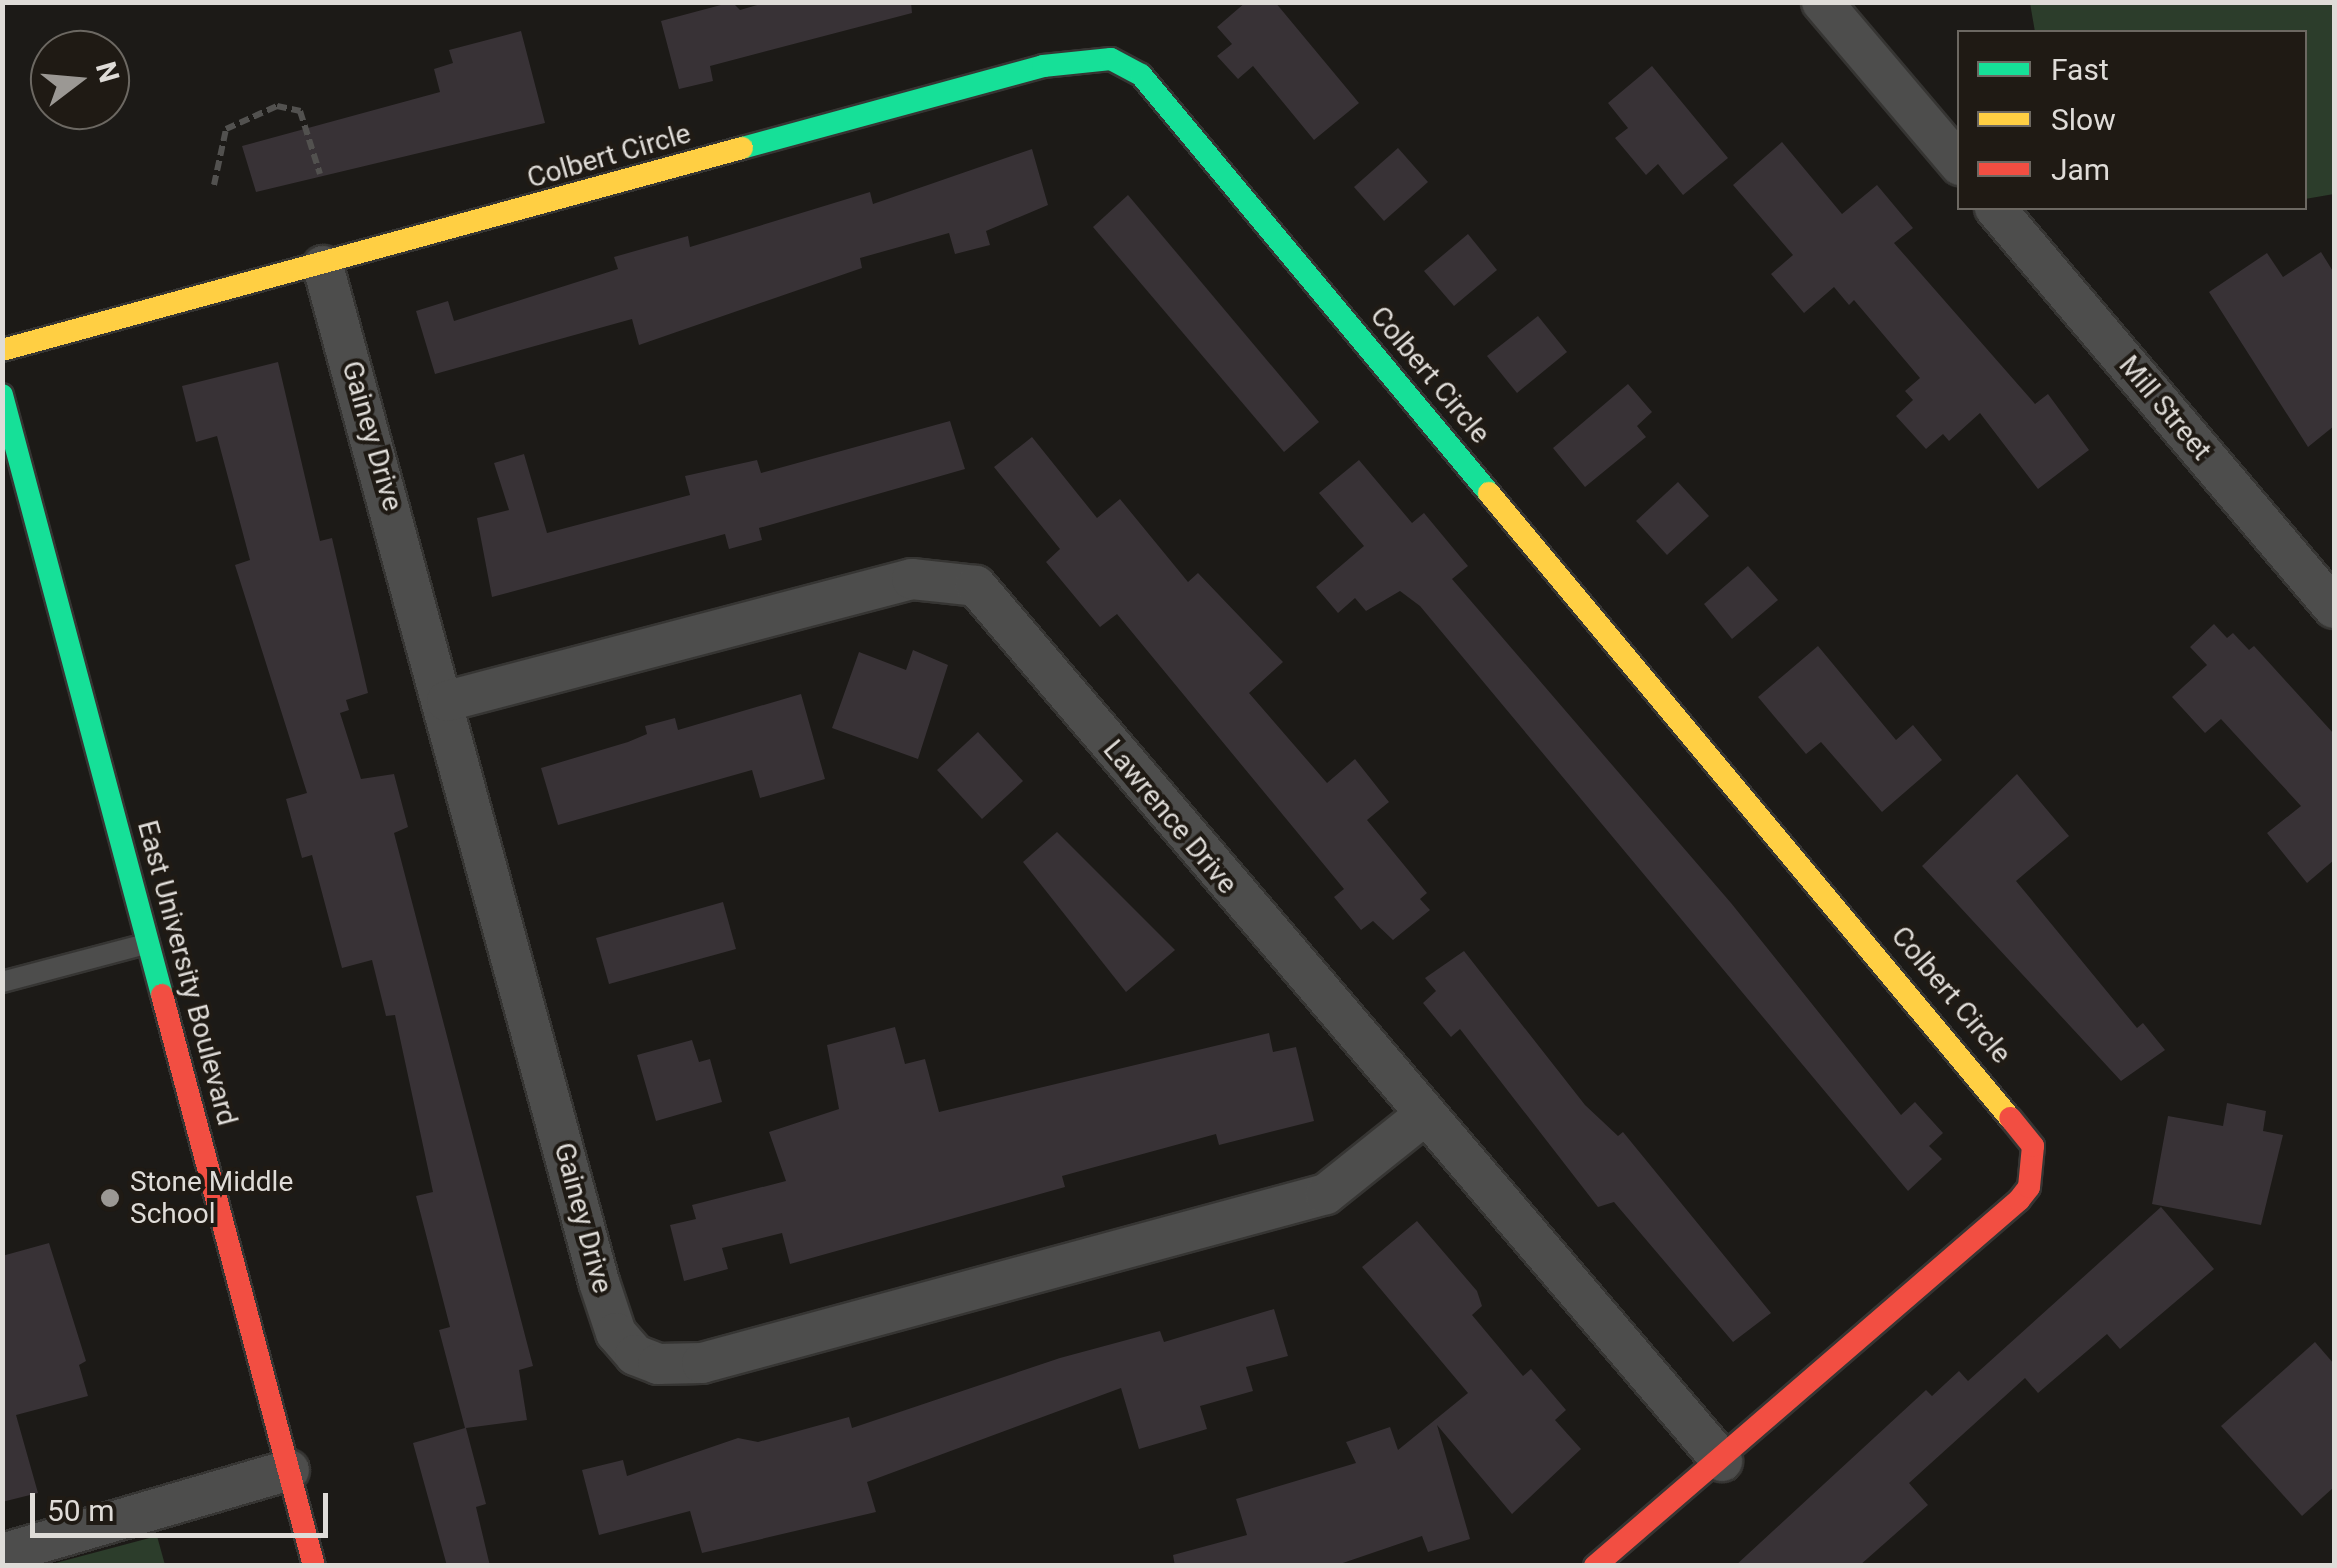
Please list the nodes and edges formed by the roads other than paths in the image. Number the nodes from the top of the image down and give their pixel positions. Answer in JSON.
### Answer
{"nodes":[{"id":1,"x":1822,"y":2,"type":"edge"},
{"id":2,"x":1957,"y":161,"type":"edge"},
{"id":3,"x":1997,"y":210,"type":"edge"},
{"id":4,"x":324,"y":266,"type":"junction"},
{"id":5,"x":2,"y":350,"type":"edge"},
{"id":6,"x":3,"y":401,"type":"edge"},
{"id":7,"x":2334,"y":608,"type":"edge"},
{"id":8,"x":447,"y":701,"type":"junction"},
{"id":9,"x":149,"y":944,"type":"junction"},
{"id":10,"x":2,"y":982,"type":"edge"},
{"id":11,"x":1422,"y":1117,"type":"junction"},
{"id":12,"x":1722,"y":1460,"type":"junction"},
{"id":13,"x":290,"y":1470,"type":"junction"},
{"id":14,"x":2,"y":1554,"type":"edge"},
{"id":15,"x":314,"y":1566,"type":"edge"},
{"id":16,"x":1595,"y":1566,"type":"edge"}],
"edges":[{"from":1,"to":2,"type":"street"},
{"from":3,"to":7,"type":"street","name":"Mill Street"},
{"from":4,"to":5,"type":"street","name":"Colbert Circle"},
{"from":4,"to":8,"type":"street","name":"Gainey Drive"},
{"from":4,"to":12,"type":"street","name":"Colbert Circle"},
{"from":6,"to":9,"type":"street","name":"East University Boulevard"},
{"from":8,"to":11,"type":"street","name":"Lawrence Drive"},
{"from":8,"to":11,"type":"street","name":"Gainey Drive"},
{"from":9,"to":10,"type":"lane"},
{"from":9,"to":13,"type":"street","name":"East University Boulevard"},
{"from":11,"to":12,"type":"street","name":"Lawrence Drive"},
{"from":12,"to":16,"type":"street","name":"Colbert Circle"},
{"from":13,"to":14,"type":"street"},
{"from":13,"to":15,"type":"street","name":"East University Boulevard"}]}
